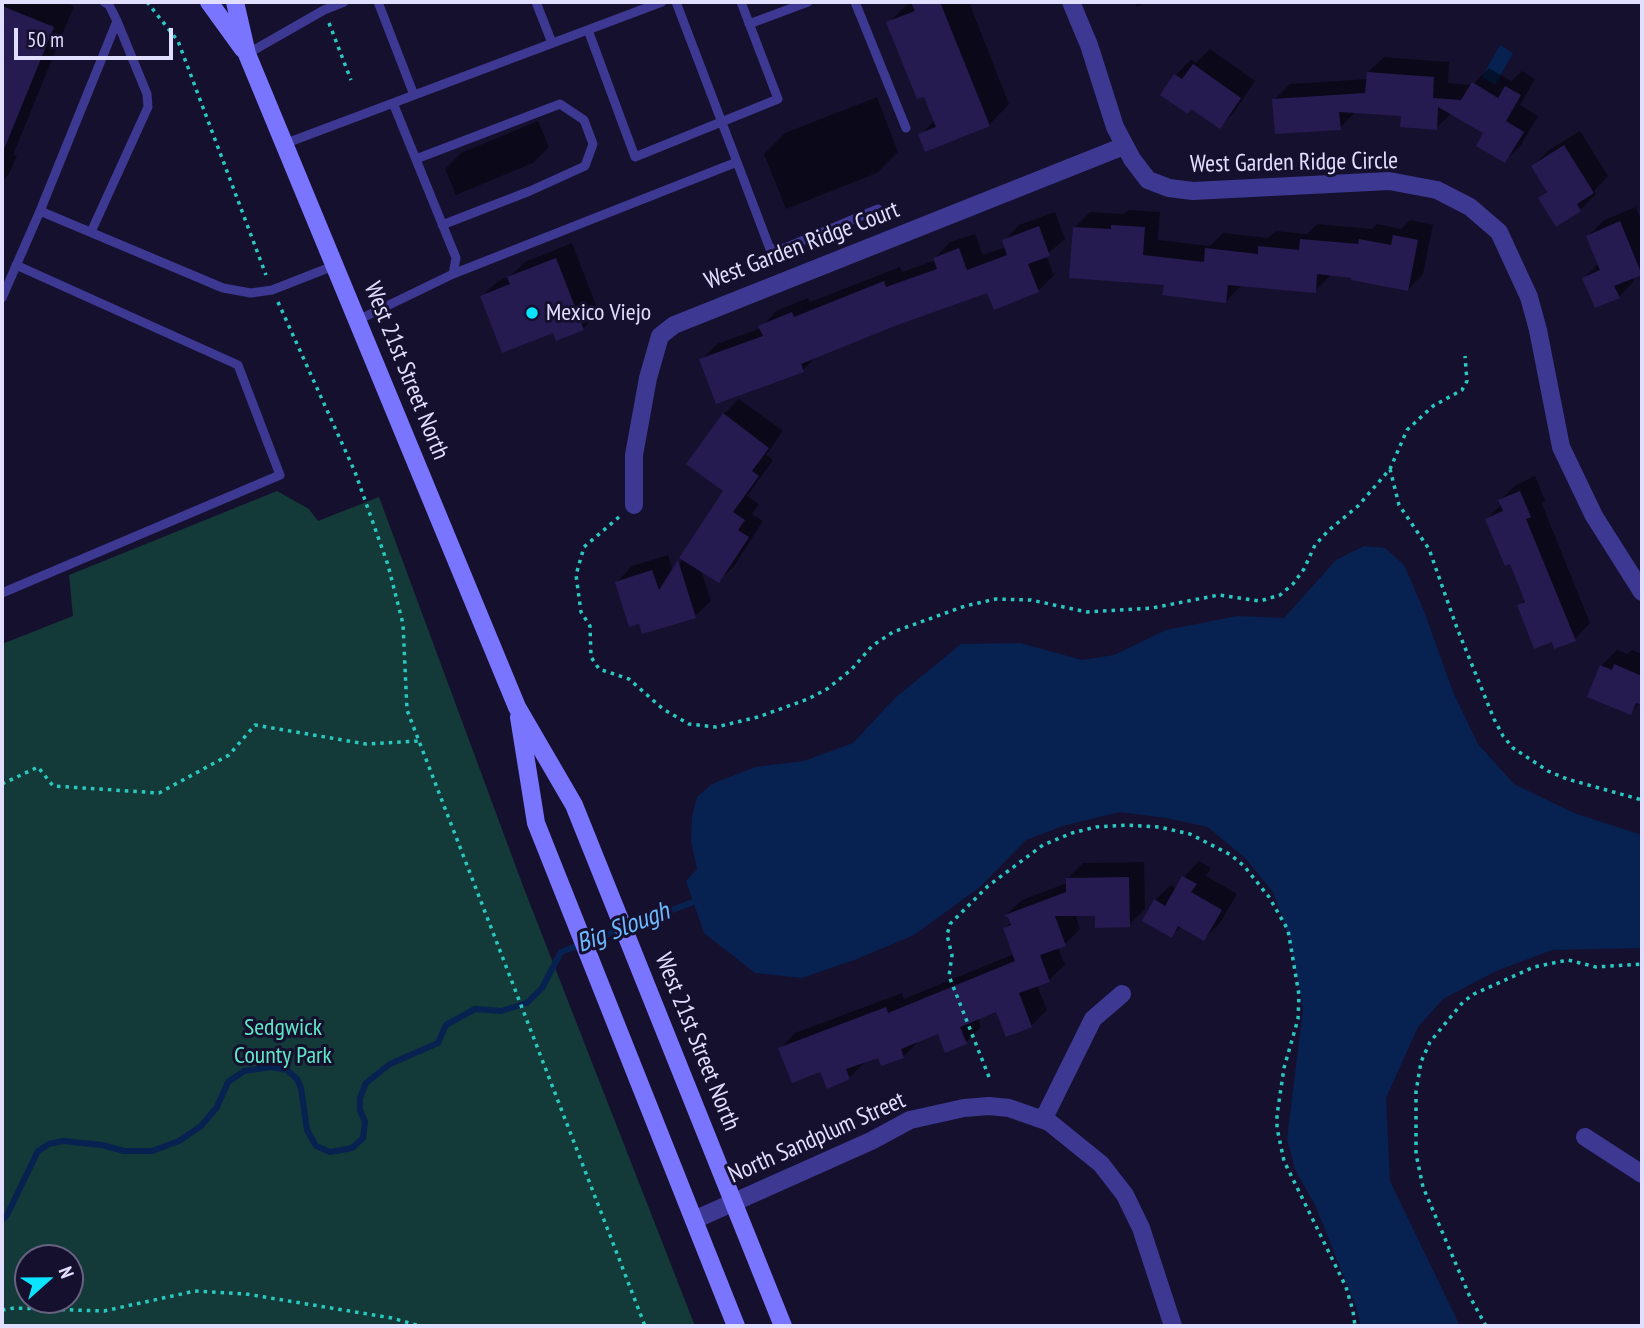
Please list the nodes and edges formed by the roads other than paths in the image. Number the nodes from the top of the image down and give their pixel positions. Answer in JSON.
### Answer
{"nodes":[{"id":1,"x":104,"y":2,"type":"edge"},
{"id":2,"x":209,"y":2,"type":"edge"},
{"id":3,"x":235,"y":2,"type":"edge"},
{"id":4,"x":344,"y":2,"type":"edge"},
{"id":5,"x":378,"y":2,"type":"edge"},
{"id":6,"x":536,"y":2,"type":"edge"},
{"id":7,"x":662,"y":2,"type":"edge"},
{"id":8,"x":676,"y":2,"type":"edge"},
{"id":9,"x":741,"y":2,"type":"edge"},
{"id":10,"x":806,"y":2,"type":"edge"},
{"id":11,"x":855,"y":2,"type":"edge"},
{"id":12,"x":1071,"y":2,"type":"edge"},
{"id":13,"x":117,"y":21,"type":"junction"},
{"id":14,"x":749,"y":24,"type":"junction"},
{"id":15,"x":587,"y":30,"type":"junction"},
{"id":16,"x":552,"y":43,"type":"junction"},
{"id":17,"x":247,"y":54,"type":"junction"},
{"id":18,"x":414,"y":95,"type":"junction"},
{"id":19,"x":393,"y":103,"type":"junction"},
{"id":20,"x":722,"y":123,"type":"junction"},
{"id":21,"x":906,"y":128,"type":"dead end"},
{"id":22,"x":284,"y":144,"type":"junction"},
{"id":23,"x":1124,"y":146,"type":"junction"},
{"id":24,"x":416,"y":159,"type":"junction"},
{"id":25,"x":737,"y":162,"type":"junction"},
{"id":26,"x":878,"y":209,"type":"dead end"},
{"id":27,"x":40,"y":211,"type":"junction"},
{"id":28,"x":442,"y":225,"type":"junction"},
{"id":29,"x":91,"y":232,"type":"junction"},
{"id":30,"x":16,"y":265,"type":"junction"},
{"id":31,"x":335,"y":265,"type":"junction"},
{"id":32,"x":453,"y":274,"type":"junction"},
{"id":33,"x":2,"y":298,"type":"edge"},
{"id":34,"x":358,"y":320,"type":"junction"},
{"id":35,"x":635,"y":505,"type":"road end"},
{"id":36,"x":1642,"y":592,"type":"edge"},
{"id":37,"x":2,"y":593,"type":"edge"},
{"id":38,"x":517,"y":707,"type":"junction"},
{"id":39,"x":1122,"y":994,"type":"dead end"},
{"id":40,"x":1043,"y":1120,"type":"junction"},
{"id":41,"x":1585,"y":1136,"type":"dead end"},
{"id":42,"x":1642,"y":1174,"type":"edge"},
{"id":43,"x":734,"y":1202,"type":"junction"},
{"id":44,"x":694,"y":1220,"type":"junction"},
{"id":45,"x":736,"y":1326,"type":"edge"},
{"id":46,"x":783,"y":1326,"type":"edge"},
{"id":47,"x":1173,"y":1326,"type":"edge"}],
"edges":[{"from":1,"to":13,"type":"lane"},
{"from":2,"to":17,"type":"main road","name":"West 21st Street North"},
{"from":3,"to":17,"type":"main road","name":"West 21st Street North"},
{"from":4,"to":17,"type":"lane"},
{"from":5,"to":18,"type":"lane"},
{"from":6,"to":16,"type":"lane"},
{"from":7,"to":15,"type":"lane"},
{"from":8,"to":20,"type":"lane"},
{"from":9,"to":14,"type":"lane"},
{"from":10,"to":14,"type":"lane"},
{"from":11,"to":21,"type":"lane"},
{"from":12,"to":23,"type":"street","name":"West Garden Ridge Circle"},
{"from":13,"to":27,"type":"lane"},
{"from":13,"to":29,"type":"lane"},
{"from":14,"to":20,"type":"lane"},
{"from":15,"to":16,"type":"lane"},
{"from":15,"to":20,"type":"lane"},
{"from":16,"to":18,"type":"lane"},
{"from":17,"to":22,"type":"main road","name":"West 21st Street North"},
{"from":18,"to":19,"type":"lane"},
{"from":19,"to":22,"type":"lane"},
{"from":19,"to":24,"type":"lane"},
{"from":20,"to":25,"type":"lane"},
{"from":22,"to":31,"type":"main road","name":"West 21st Street North"},
{"from":23,"to":35,"type":"street","name":"West Garden Ridge Court"},
{"from":23,"to":36,"type":"street","name":"West Garden Ridge Circle"},
{"from":24,"to":28,"type":"lane"},
{"from":24,"to":28,"type":"lane"},
{"from":25,"to":26,"type":"lane"},
{"from":25,"to":32,"type":"lane"},
{"from":27,"to":29,"type":"lane"},
{"from":27,"to":30,"type":"lane"},
{"from":28,"to":32,"type":"lane"},
{"from":29,"to":31,"type":"lane"},
{"from":30,"to":33,"type":"lane"},
{"from":30,"to":37,"type":"lane"},
{"from":31,"to":34,"type":"main road","name":"West 21st Street North"},
{"from":32,"to":34,"type":"lane"},
{"from":34,"to":38,"type":"main road","name":"West 21st Street North"},
{"from":38,"to":43,"type":"main road","name":"West 21st Street North"},
{"from":38,"to":44,"type":"main road","name":"West 21st Street North"},
{"from":39,"to":40,"type":"street"},
{"from":40,"to":43,"type":"street","name":"North Sandplum Street"},
{"from":40,"to":47,"type":"street","name":"North Sandplum Street"},
{"from":41,"to":42,"type":"street"},
{"from":43,"to":44,"type":"street","name":"North Sandplum Street"},
{"from":43,"to":46,"type":"main road","name":"West 21st Street North"},
{"from":44,"to":45,"type":"main road","name":"West 21st Street North"}]}
